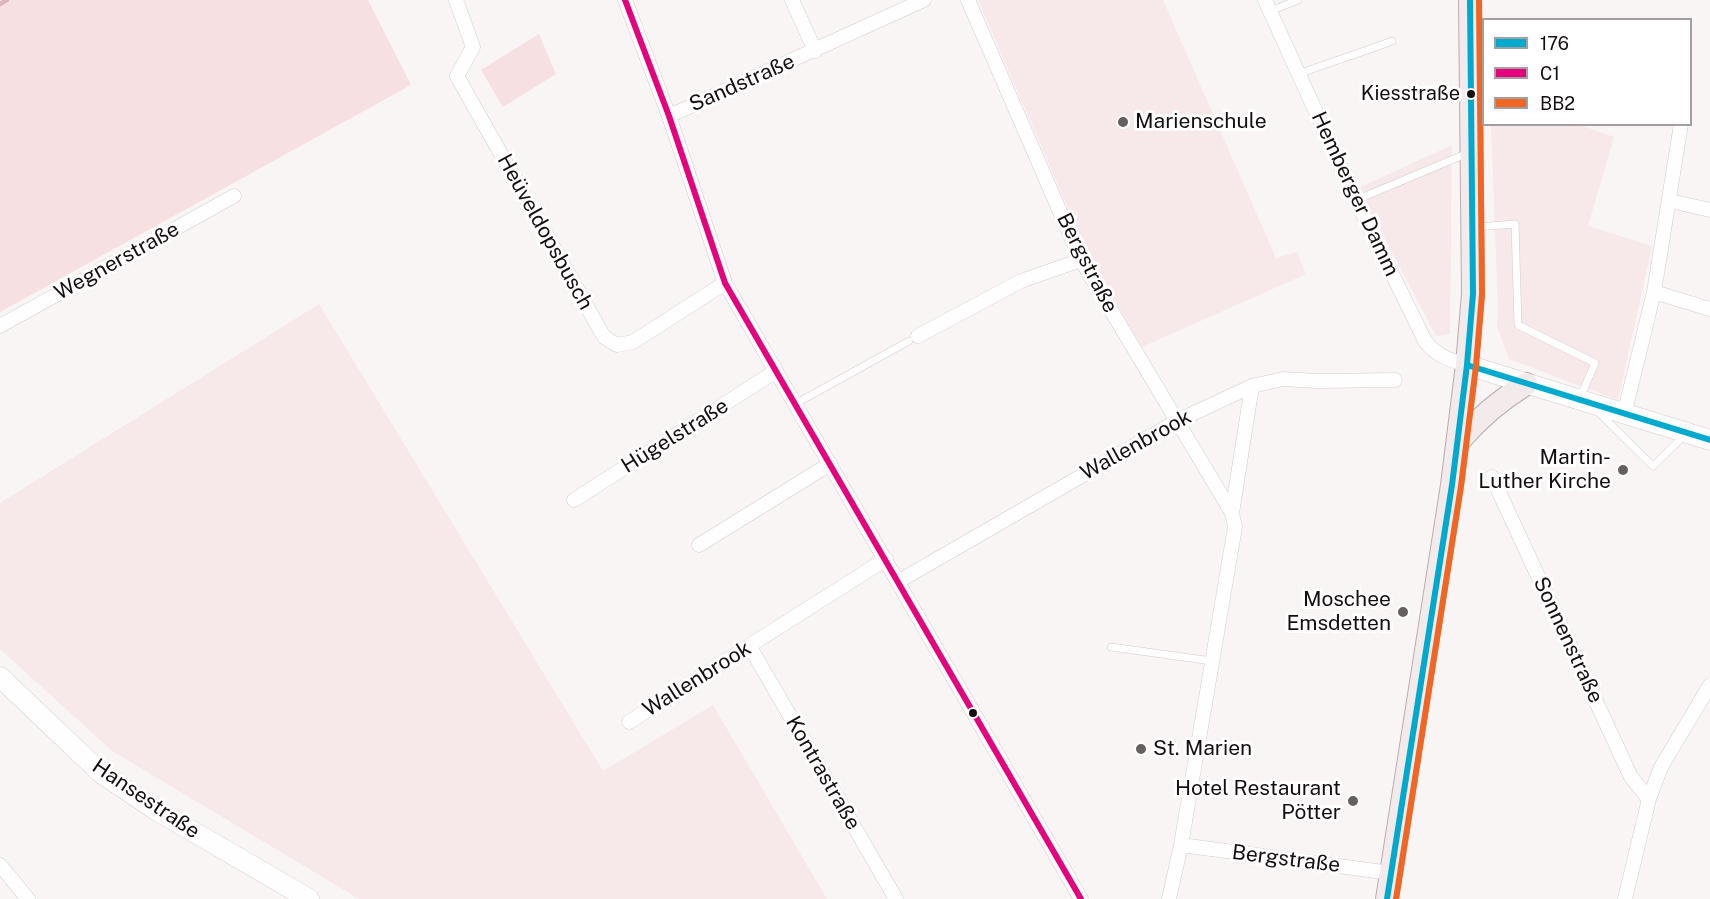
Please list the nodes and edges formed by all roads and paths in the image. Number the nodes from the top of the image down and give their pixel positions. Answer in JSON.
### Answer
{"nodes":[{"id":1,"x":456,"y":0,"type":"edge"},
{"id":2,"x":625,"y":0,"type":"edge"},
{"id":3,"x":792,"y":0,"type":"edge"},
{"id":4,"x":924,"y":0,"type":"edge"},
{"id":5,"x":968,"y":0,"type":"edge"},
{"id":6,"x":1298,"y":0,"type":"edge"},
{"id":7,"x":1470,"y":0,"type":"edge"},
{"id":8,"x":1268,"y":5,"type":"edge"},
{"id":9,"x":1392,"y":41,"type":"dead end"},
{"id":10,"x":815,"y":51,"type":"junction"},
{"id":11,"x":1299,"y":74,"type":"junction"},
{"id":12,"x":669,"y":116,"type":"junction"},
{"id":13,"x":1682,"y":126,"type":"edge"},
{"id":14,"x":1470,"y":152,"type":"junction"},
{"id":15,"x":234,"y":196,"type":"dead end"},
{"id":16,"x":1356,"y":200,"type":"junction"},
{"id":17,"x":1670,"y":201,"type":"junction"},
{"id":18,"x":1710,"y":210,"type":"edge"},
{"id":19,"x":1472,"y":228,"type":"junction"},
{"id":20,"x":1081,"y":260,"type":"junction"},
{"id":21,"x":725,"y":283,"type":"junction"},
{"id":22,"x":1654,"y":292,"type":"junction"},
{"id":23,"x":1710,"y":309,"type":"edge"},
{"id":24,"x":0,"y":326,"type":"edge"},
{"id":25,"x":913,"y":338,"type":"joint"},
{"id":26,"x":1467,"y":365,"type":"junction"},
{"id":27,"x":776,"y":372,"type":"junction"},
{"id":28,"x":1395,"y":380,"type":"dead end"},
{"id":29,"x":1526,"y":384,"type":"junction"},
{"id":30,"x":1252,"y":386,"type":"junction"},
{"id":31,"x":1584,"y":402,"type":"junction"},
{"id":32,"x":795,"y":404,"type":"junction"},
{"id":33,"x":1624,"y":415,"type":"junction"},
{"id":34,"x":1177,"y":421,"type":"junction"},
{"id":35,"x":1687,"y":433,"type":"junction"},
{"id":36,"x":1710,"y":440,"type":"edge"},
{"id":37,"x":1459,"y":441,"type":"junction"},
{"id":38,"x":830,"y":464,"type":"junction"},
{"id":39,"x":1492,"y":477,"type":"dead end"},
{"id":40,"x":574,"y":500,"type":"dead end"},
{"id":41,"x":1232,"y":513,"type":"junction"},
{"id":42,"x":699,"y":545,"type":"dead end"},
{"id":43,"x":886,"y":560,"type":"junction"},
{"id":44,"x":899,"y":581,"type":"junction"},
{"id":45,"x":750,"y":647,"type":"junction"},
{"id":46,"x":1111,"y":647,"type":"dead end"},
{"id":47,"x":1212,"y":661,"type":"junction"},
{"id":48,"x":0,"y":677,"type":"edge"},
{"id":49,"x":1710,"y":685,"type":"edge"},
{"id":50,"x":629,"y":722,"type":"dead end"},
{"id":51,"x":1649,"y":799,"type":"junction"},
{"id":52,"x":1181,"y":845,"type":"junction"},
{"id":53,"x":0,"y":865,"type":"edge"},
{"id":54,"x":1391,"y":873,"type":"junction"},
{"id":55,"x":28,"y":899,"type":"edge"},
{"id":56,"x":309,"y":899,"type":"edge"},
{"id":57,"x":896,"y":899,"type":"edge"},
{"id":58,"x":1081,"y":899,"type":"edge"},
{"id":59,"x":1169,"y":899,"type":"edge"},
{"id":60,"x":1387,"y":899,"type":"edge"},
{"id":61,"x":1625,"y":899,"type":"edge"}],
"edges":[{"from":1,"to":21,"type":"street","name":"Heüveldopsbusch"},
{"from":2,"to":12,"type":"street"},
{"from":3,"to":10,"type":"street","name":"Sandstraße"},
{"from":4,"to":10,"type":"street","name":"Sandstraße"},
{"from":5,"to":20,"type":"street","name":"Bergstraße"},
{"from":6,"to":8,"type":"lane"},
{"from":7,"to":14,"type":"main road"},
{"from":8,"to":11,"type":"street","name":"Hemberger Damm"},
{"from":9,"to":11,"type":"lane"},
{"from":10,"to":12,"type":"street","name":"Sandstraße"},
{"from":11,"to":16,"type":"street","name":"Hemberger Damm"},
{"from":12,"to":21,"type":"street"},
{"from":13,"to":17,"type":"street"},
{"from":14,"to":16,"type":"lane"},
{"from":14,"to":19,"type":"main road"},
{"from":15,"to":24,"type":"street","name":"Wegnerstraße"},
{"from":16,"to":26,"type":"street","name":"Hemberger Damm"},
{"from":17,"to":18,"type":"street"},
{"from":17,"to":22,"type":"street"},
{"from":19,"to":26,"type":"main road"},
{"from":19,"to":31,"type":"lane"},
{"from":20,"to":25,"type":"street"},
{"from":20,"to":34,"type":"street","name":"Bergstraße"},
{"from":21,"to":27,"type":"street"},
{"from":22,"to":23,"type":"street"},
{"from":22,"to":33,"type":"street"},
{"from":25,"to":32,"type":"lane"},
{"from":26,"to":29,"type":"street"},
{"from":26,"to":37,"type":"main road"},
{"from":27,"to":32,"type":"street"},
{"from":27,"to":40,"type":"street","name":"Hügelstraße"},
{"from":28,"to":30,"type":"street","name":"Wallenbrook"},
{"from":29,"to":31,"type":"street"},
{"from":29,"to":37,"type":"main road"},
{"from":30,"to":34,"type":"street","name":"Wallenbrook"},
{"from":30,"to":41,"type":"street"},
{"from":31,"to":33,"type":"street"},
{"from":31,"to":35,"type":"lane"},
{"from":32,"to":38,"type":"street"},
{"from":33,"to":35,"type":"street"},
{"from":34,"to":41,"type":"street","name":"Bergstraße"},
{"from":34,"to":44,"type":"street","name":"Wallenbrook"},
{"from":35,"to":36,"type":"street"},
{"from":37,"to":54,"type":"main road"},
{"from":38,"to":42,"type":"street"},
{"from":38,"to":43,"type":"street"},
{"from":39,"to":51,"type":"street","name":"Sonnenstraße"},
{"from":41,"to":47,"type":"street"},
{"from":43,"to":44,"type":"street"},
{"from":43,"to":45,"type":"street","name":"Wallenbrook"},
{"from":44,"to":58,"type":"street"},
{"from":45,"to":50,"type":"street","name":"Wallenbrook"},
{"from":45,"to":57,"type":"street","name":"Kontrastraße"},
{"from":46,"to":47,"type":"lane"},
{"from":47,"to":52,"type":"street"},
{"from":48,"to":56,"type":"street","name":"Hansestraße"},
{"from":49,"to":51,"type":"street"},
{"from":51,"to":61,"type":"street"},
{"from":52,"to":54,"type":"street","name":"Bergstraße"},
{"from":52,"to":59,"type":"street"},
{"from":53,"to":55,"type":"street"},
{"from":54,"to":60,"type":"main road"}]}
